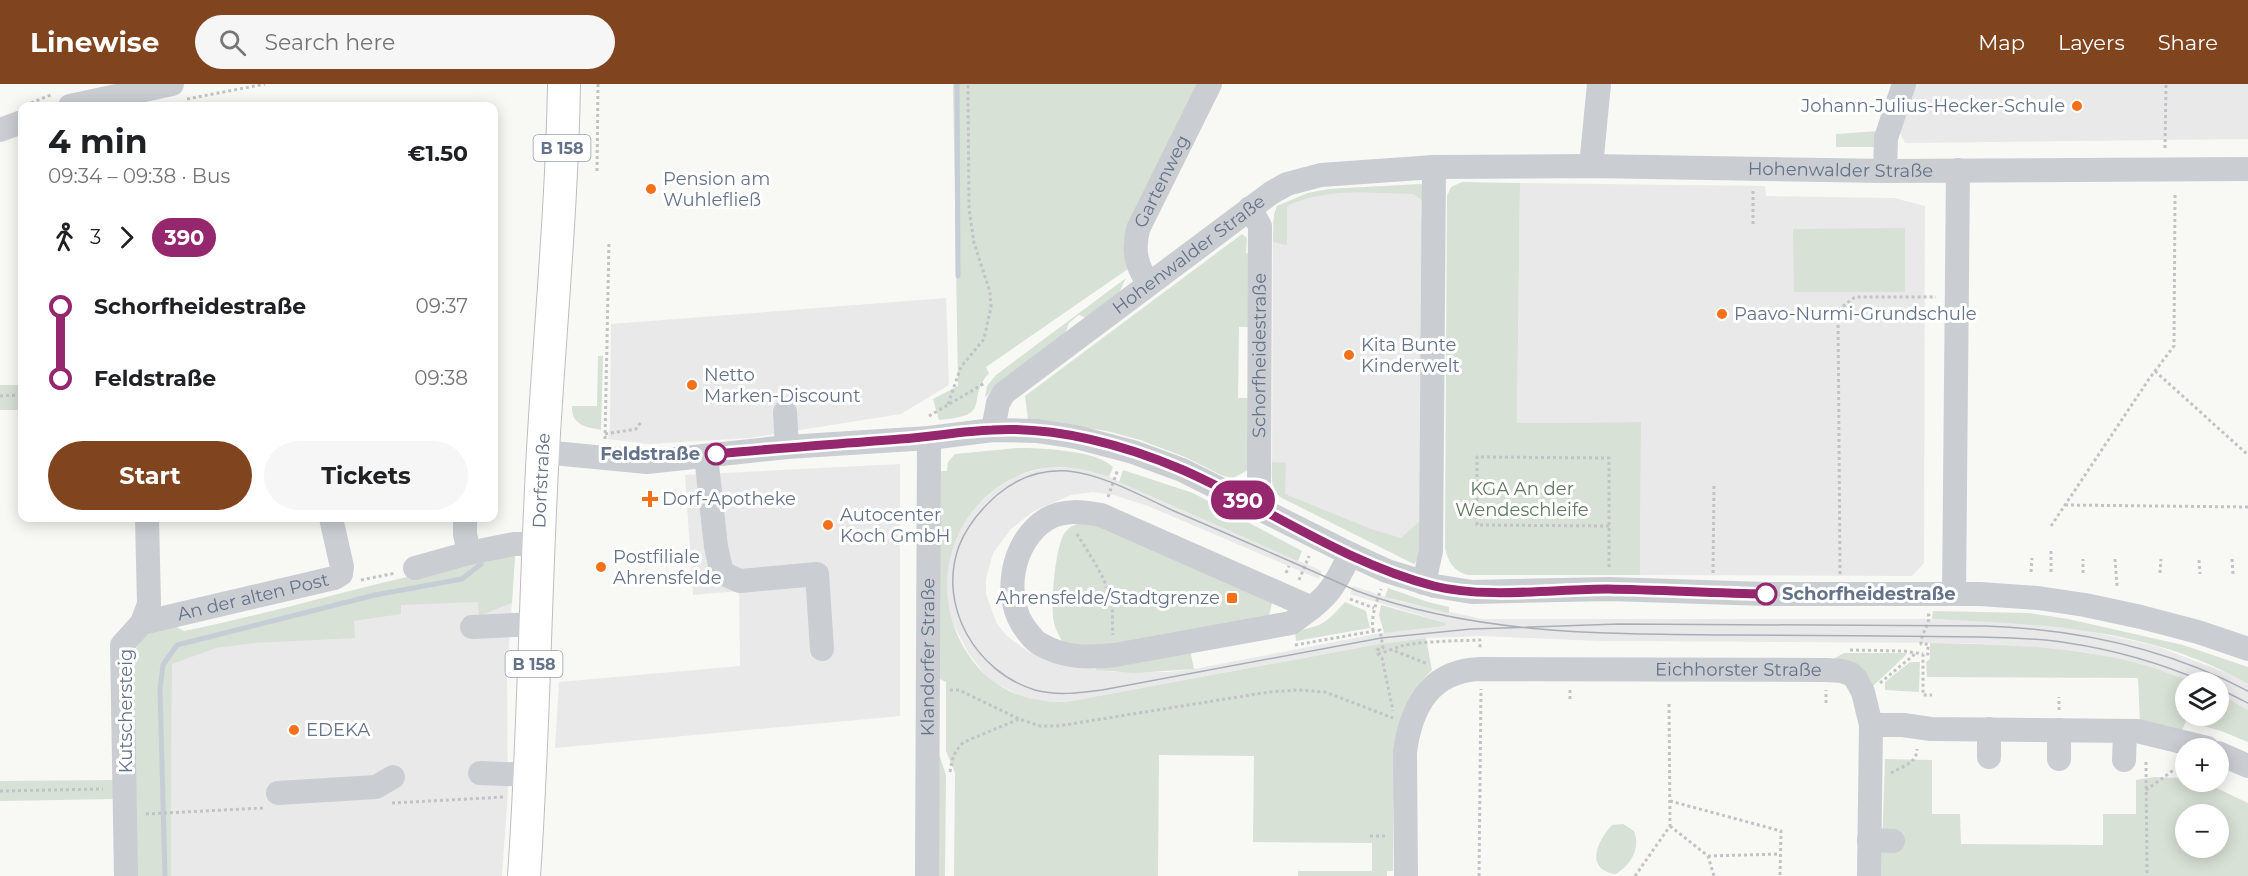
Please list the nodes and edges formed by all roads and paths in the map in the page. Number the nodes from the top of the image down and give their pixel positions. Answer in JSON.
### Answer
{"nodes":[{"id":1,"x":266,"y":84,"type":"edge"},
{"id":2,"x":564,"y":84,"type":"edge"},
{"id":3,"x":598,"y":84,"type":"edge"},
{"id":4,"x":968,"y":84,"type":"edge"},
{"id":5,"x":1210,"y":84,"type":"edge"},
{"id":6,"x":1599,"y":84,"type":"edge"},
{"id":7,"x":1904,"y":84,"type":"edge"},
{"id":8,"x":2166,"y":84,"type":"edge"},
{"id":9,"x":174,"y":92,"type":"edge"},
{"id":10,"x":140,"y":94,"type":"edge"},
{"id":11,"x":93,"y":102,"type":"edge"},
{"id":12,"x":18,"y":123,"type":"edge"},
{"id":13,"x":0,"y":130,"type":"edge"},
{"id":14,"x":2166,"y":136,"type":"dead end"},
{"id":15,"x":1591,"y":166,"type":"junction"},
{"id":16,"x":1434,"y":167,"type":"junction"},
{"id":17,"x":2248,"y":168,"type":"edge"},
{"id":18,"x":1754,"y":169,"type":"junction"},
{"id":19,"x":1958,"y":170,"type":"junction"},
{"id":20,"x":597,"y":171,"type":"dead end"},
{"id":21,"x":1885,"y":171,"type":"junction"},
{"id":22,"x":2175,"y":195,"type":"dead end"},
{"id":23,"x":1250,"y":208,"type":"junction"},
{"id":24,"x":1753,"y":224,"type":"dead end"},
{"id":25,"x":609,"y":241,"type":"dead end"},
{"id":26,"x":1148,"y":283,"type":"junction"},
{"id":27,"x":1906,"y":297,"type":"dead end"},
{"id":28,"x":2155,"y":371,"type":"junction"},
{"id":29,"x":985,"y":383,"type":"dead end"},
{"id":30,"x":18,"y":395,"type":"edge"},
{"id":31,"x":0,"y":396,"type":"edge"},
{"id":32,"x":785,"y":412,"type":"dead end"},
{"id":33,"x":641,"y":422,"type":"dead end"},
{"id":34,"x":993,"y":430,"type":"junction"},
{"id":35,"x":605,"y":434,"type":"junction"},
{"id":36,"x":924,"y":438,"type":"junction"},
{"id":37,"x":605,"y":441,"type":"dead end"},
{"id":38,"x":787,"y":447,"type":"junction"},
{"id":39,"x":543,"y":452,"type":"junction"},
{"id":40,"x":2248,"y":455,"type":"edge"},
{"id":41,"x":706,"y":456,"type":"junction"},
{"id":42,"x":1114,"y":479,"type":"dead end"},
{"id":43,"x":1714,"y":484,"type":"dead end"},
{"id":44,"x":1109,"y":494,"type":"dead end"},
{"id":45,"x":1249,"y":503,"type":"junction"},
{"id":46,"x":2065,"y":505,"type":"junction"},
{"id":47,"x":2248,"y":507,"type":"edge"},
{"id":48,"x":147,"y":522,"type":"edge"},
{"id":49,"x":332,"y":522,"type":"edge"},
{"id":50,"x":465,"y":522,"type":"edge"},
{"id":51,"x":1609,"y":526,"type":"junction"},
{"id":52,"x":2051,"y":526,"type":"dead end"},
{"id":53,"x":1075,"y":530,"type":"dead end"},
{"id":54,"x":538,"y":544,"type":"junction"},
{"id":55,"x":2051,"y":551,"type":"dead end"},
{"id":56,"x":469,"y":553,"type":"junction"},
{"id":57,"x":1350,"y":554,"type":"junction"},
{"id":58,"x":2032,"y":558,"type":"dead end"},
{"id":59,"x":2083,"y":559,"type":"dead end"},
{"id":60,"x":2115,"y":559,"type":"dead end"},
{"id":61,"x":2161,"y":559,"type":"dead end"},
{"id":62,"x":2232,"y":559,"type":"dead end"},
{"id":63,"x":2199,"y":560,"type":"dead end"},
{"id":64,"x":1305,"y":564,"type":"dead end"},
{"id":65,"x":1289,"y":566,"type":"dead end"},
{"id":66,"x":415,"y":568,"type":"joint"},
{"id":67,"x":1302,"y":572,"type":"dead end"},
{"id":68,"x":2031,"y":572,"type":"dead end"},
{"id":69,"x":2051,"y":572,"type":"dead end"},
{"id":70,"x":1286,"y":573,"type":"dead end"},
{"id":71,"x":2083,"y":573,"type":"dead end"},
{"id":72,"x":2160,"y":573,"type":"dead end"},
{"id":73,"x":2200,"y":574,"type":"dead end"},
{"id":74,"x":2233,"y":574,"type":"dead end"},
{"id":75,"x":348,"y":577,"type":"junction"},
{"id":76,"x":1713,"y":578,"type":"dead end"},
{"id":77,"x":1840,"y":578,"type":"dead end"},
{"id":78,"x":1424,"y":583,"type":"junction"},
{"id":79,"x":2117,"y":586,"type":"dead end"},
{"id":80,"x":1609,"y":589,"type":"junction"},
{"id":81,"x":1954,"y":594,"type":"junction"},
{"id":82,"x":1379,"y":595,"type":"dead end"},
{"id":83,"x":1056,"y":598,"type":"dead end"},
{"id":84,"x":1347,"y":598,"type":"dead end"},
{"id":85,"x":1111,"y":602,"type":"junction"},
{"id":86,"x":1312,"y":608,"type":"junction"},
{"id":87,"x":1374,"y":608,"type":"junction"},
{"id":88,"x":1922,"y":615,"type":"dead end"},
{"id":89,"x":1111,"y":621,"type":"dead end"},
{"id":90,"x":142,"y":623,"type":"junction"},
{"id":91,"x":535,"y":624,"type":"junction"},
{"id":92,"x":472,"y":627,"type":"dead end"},
{"id":93,"x":1373,"y":631,"type":"junction"},
{"id":94,"x":1290,"y":639,"type":"dead end"},
{"id":95,"x":2246,"y":644,"type":"edge"},
{"id":96,"x":822,"y":649,"type":"dead end"},
{"id":97,"x":1393,"y":650,"type":"junction"},
{"id":98,"x":1378,"y":654,"type":"junction"},
{"id":99,"x":1916,"y":654,"type":"junction"},
{"id":100,"x":1923,"y":654,"type":"junction"},
{"id":101,"x":1432,"y":665,"type":"dead end"},
{"id":102,"x":1480,"y":669,"type":"junction"},
{"id":103,"x":1826,"y":670,"type":"junction"},
{"id":104,"x":1874,"y":688,"type":"dead end"},
{"id":105,"x":929,"y":693,"type":"junction"},
{"id":106,"x":1932,"y":695,"type":"dead end"},
{"id":107,"x":1670,"y":701,"type":"dead end"},
{"id":108,"x":1019,"y":719,"type":"junction"},
{"id":109,"x":1871,"y":725,"type":"junction"},
{"id":110,"x":1989,"y":729,"type":"junction"},
{"id":111,"x":2059,"y":730,"type":"junction"},
{"id":112,"x":2125,"y":731,"type":"junction"},
{"id":113,"x":2175,"y":740,"type":"edge"},
{"id":114,"x":1917,"y":756,"type":"dead end"},
{"id":115,"x":1989,"y":758,"type":"dead end"},
{"id":116,"x":2229,"y":758,"type":"edge"},
{"id":117,"x":2059,"y":759,"type":"dead end"},
{"id":118,"x":2135,"y":760,"type":"joint"},
{"id":119,"x":2248,"y":766,"type":"edge"},
{"id":120,"x":2175,"y":769,"type":"dead end"},
{"id":121,"x":480,"y":774,"type":"dead end"},
{"id":122,"x":1889,"y":774,"type":"dead end"},
{"id":123,"x":531,"y":775,"type":"junction"},
{"id":124,"x":950,"y":775,"type":"dead end"},
{"id":125,"x":393,"y":777,"type":"dead end"},
{"id":126,"x":125,"y":789,"type":"junction"},
{"id":127,"x":2146,"y":790,"type":"junction"},
{"id":128,"x":0,"y":791,"type":"edge"},
{"id":129,"x":278,"y":793,"type":"dead end"},
{"id":130,"x":1670,"y":801,"type":"junction"},
{"id":131,"x":179,"y":812,"type":"dead end"},
{"id":132,"x":153,"y":813,"type":"dead end"},
{"id":133,"x":1670,"y":826,"type":"junction"},
{"id":134,"x":1869,"y":840,"type":"junction"},
{"id":135,"x":1893,"y":841,"type":"dead end"},
{"id":136,"x":1780,"y":854,"type":"junction"},
{"id":137,"x":1708,"y":856,"type":"junction"},
{"id":138,"x":126,"y":876,"type":"edge"},
{"id":139,"x":524,"y":876,"type":"edge"},
{"id":140,"x":927,"y":876,"type":"edge"},
{"id":141,"x":1406,"y":876,"type":"edge"},
{"id":142,"x":1479,"y":876,"type":"edge"},
{"id":143,"x":1635,"y":876,"type":"edge"},
{"id":144,"x":1714,"y":876,"type":"edge"},
{"id":145,"x":1780,"y":876,"type":"edge"},
{"id":146,"x":1869,"y":876,"type":"edge"},
{"id":147,"x":2147,"y":876,"type":"edge"}],
"edges":[{"from":1,"to":9,"type":"path"},
{"from":2,"to":39,"type":"main road","name":"Dorfstraße","number":"B 158"},
{"from":3,"to":20,"type":"path"},
{"from":4,"to":29,"type":"path"},
{"from":5,"to":26,"type":"street","name":"Gartenweg"},
{"from":6,"to":15,"type":"street"},
{"from":7,"to":21,"type":"street"},
{"from":8,"to":14,"type":"path"},
{"from":9,"to":10,"type":"street"},
{"from":10,"to":11,"type":"street"},
{"from":12,"to":13,"type":"street"},
{"from":15,"to":16,"type":"street","name":"Hohenwalder Straße"},
{"from":15,"to":18,"type":"street","name":"Hohenwalder Straße"},
{"from":16,"to":23,"type":"street","name":"Hohenwalder Straße"},
{"from":16,"to":78,"type":"street"},
{"from":17,"to":19,"type":"street","name":"Hohenwalder Straße"},
{"from":18,"to":21,"type":"street","name":"Hohenwalder Straße"},
{"from":18,"to":24,"type":"path"},
{"from":19,"to":21,"type":"street","name":"Hohenwalder Straße"},
{"from":19,"to":81,"type":"street"},
{"from":22,"to":28,"type":"path"},
{"from":23,"to":26,"type":"street","name":"Hohenwalder Straße"},
{"from":23,"to":45,"type":"street","name":"Schorfheidestraße"},
{"from":25,"to":35,"type":"path"},
{"from":26,"to":34,"type":"street","name":"Hohenwalder Straße"},
{"from":27,"to":77,"type":"path"},
{"from":28,"to":40,"type":"path"},
{"from":28,"to":46,"type":"path"},
{"from":30,"to":31,"type":"path"},
{"from":32,"to":38,"type":"street"},
{"from":33,"to":35,"type":"path"},
{"from":34,"to":36,"type":"street"},
{"from":34,"to":45,"type":"street"},
{"from":35,"to":37,"type":"path"},
{"from":36,"to":38,"type":"street"},
{"from":36,"to":105,"type":"street","name":"Klandorfer Straße"},
{"from":38,"to":41,"type":"street"},
{"from":39,"to":41,"type":"street"},
{"from":39,"to":54,"type":"main road","name":"Dorfstraße","number":"B 158"},
{"from":41,"to":96,"type":"street"},
{"from":42,"to":44,"type":"path"},
{"from":43,"to":76,"type":"path"},
{"from":45,"to":57,"type":"street"},
{"from":46,"to":47,"type":"path"},
{"from":46,"to":52,"type":"path"},
{"from":48,"to":90,"type":"street","name":"Kutschersteig"},
{"from":49,"to":75,"type":"street","name":"An der alten Post"},
{"from":50,"to":56,"type":"street"},
{"from":51,"to":51,"type":"path"},
{"from":51,"to":80,"type":"path"},
{"from":53,"to":85,"type":"path"},
{"from":54,"to":56,"type":"street"},
{"from":54,"to":91,"type":"main road","name":"Dorfstraße","number":"B 158"},
{"from":55,"to":69,"type":"path"},
{"from":56,"to":66,"type":"street"},
{"from":57,"to":78,"type":"street"},
{"from":57,"to":86,"type":"street"},
{"from":58,"to":68,"type":"path"},
{"from":59,"to":71,"type":"path"},
{"from":60,"to":79,"type":"path"},
{"from":61,"to":72,"type":"path"},
{"from":62,"to":74,"type":"path"},
{"from":63,"to":73,"type":"path"},
{"from":64,"to":67,"type":"path"},
{"from":65,"to":70,"type":"path"},
{"from":66,"to":75,"type":"path"},
{"from":75,"to":90,"type":"street","name":"An der alten Post"},
{"from":78,"to":80,"type":"street"},
{"from":80,"to":81,"type":"street"},
{"from":81,"to":95,"type":"street"},
{"from":82,"to":87,"type":"path"},
{"from":83,"to":85,"type":"path"},
{"from":84,"to":87,"type":"path"},
{"from":85,"to":89,"type":"path"},
{"from":86,"to":86,"type":"street"},
{"from":87,"to":93,"type":"path"},
{"from":88,"to":100,"type":"path"},
{"from":90,"to":126,"type":"street","name":"Kutschersteig"},
{"from":91,"to":92,"type":"street"},
{"from":91,"to":123,"type":"main road","name":"Dorfstraße","number":"B 158"},
{"from":93,"to":94,"type":"path"},
{"from":93,"to":98,"type":"path"},
{"from":97,"to":98,"type":"path"},
{"from":97,"to":101,"type":"path"},
{"from":97,"to":102,"type":"path"},
{"from":98,"to":108,"type":"path"},
{"from":99,"to":100,"type":"path"},
{"from":99,"to":103,"type":"path"},
{"from":99,"to":104,"type":"path"},
{"from":100,"to":106,"type":"path"},
{"from":102,"to":103,"type":"street","name":"Eichhorster Straße"},
{"from":102,"to":141,"type":"street","name":"Eichhorster Straße"},
{"from":102,"to":142,"type":"path"},
{"from":103,"to":109,"type":"street","name":"Eichhorster Straße"},
{"from":105,"to":108,"type":"path"},
{"from":105,"to":140,"type":"street","name":"Klandorfer Straße"},
{"from":107,"to":130,"type":"path"},
{"from":108,"to":124,"type":"path"},
{"from":109,"to":110,"type":"street"},
{"from":109,"to":134,"type":"street"},
{"from":110,"to":111,"type":"street"},
{"from":110,"to":115,"type":"street"},
{"from":111,"to":112,"type":"street"},
{"from":111,"to":117,"type":"street"},
{"from":112,"to":113,"type":"street"},
{"from":112,"to":118,"type":"street"},
{"from":114,"to":122,"type":"path"},
{"from":116,"to":119,"type":"street"},
{"from":118,"to":127,"type":"path"},
{"from":120,"to":127,"type":"path"},
{"from":121,"to":123,"type":"street"},
{"from":123,"to":139,"type":"main road","name":"Dorfstraße","number":"B 158"},
{"from":125,"to":129,"type":"street"},
{"from":126,"to":128,"type":"path"},
{"from":126,"to":138,"type":"street","name":"Kutschersteig"},
{"from":127,"to":147,"type":"path"},
{"from":130,"to":133,"type":"path"},
{"from":130,"to":136,"type":"path"},
{"from":131,"to":132,"type":"path"},
{"from":133,"to":137,"type":"path"},
{"from":133,"to":143,"type":"path"},
{"from":134,"to":135,"type":"street"},
{"from":134,"to":146,"type":"street"},
{"from":136,"to":137,"type":"path"},
{"from":136,"to":145,"type":"path"},
{"from":137,"to":144,"type":"path"}]}
